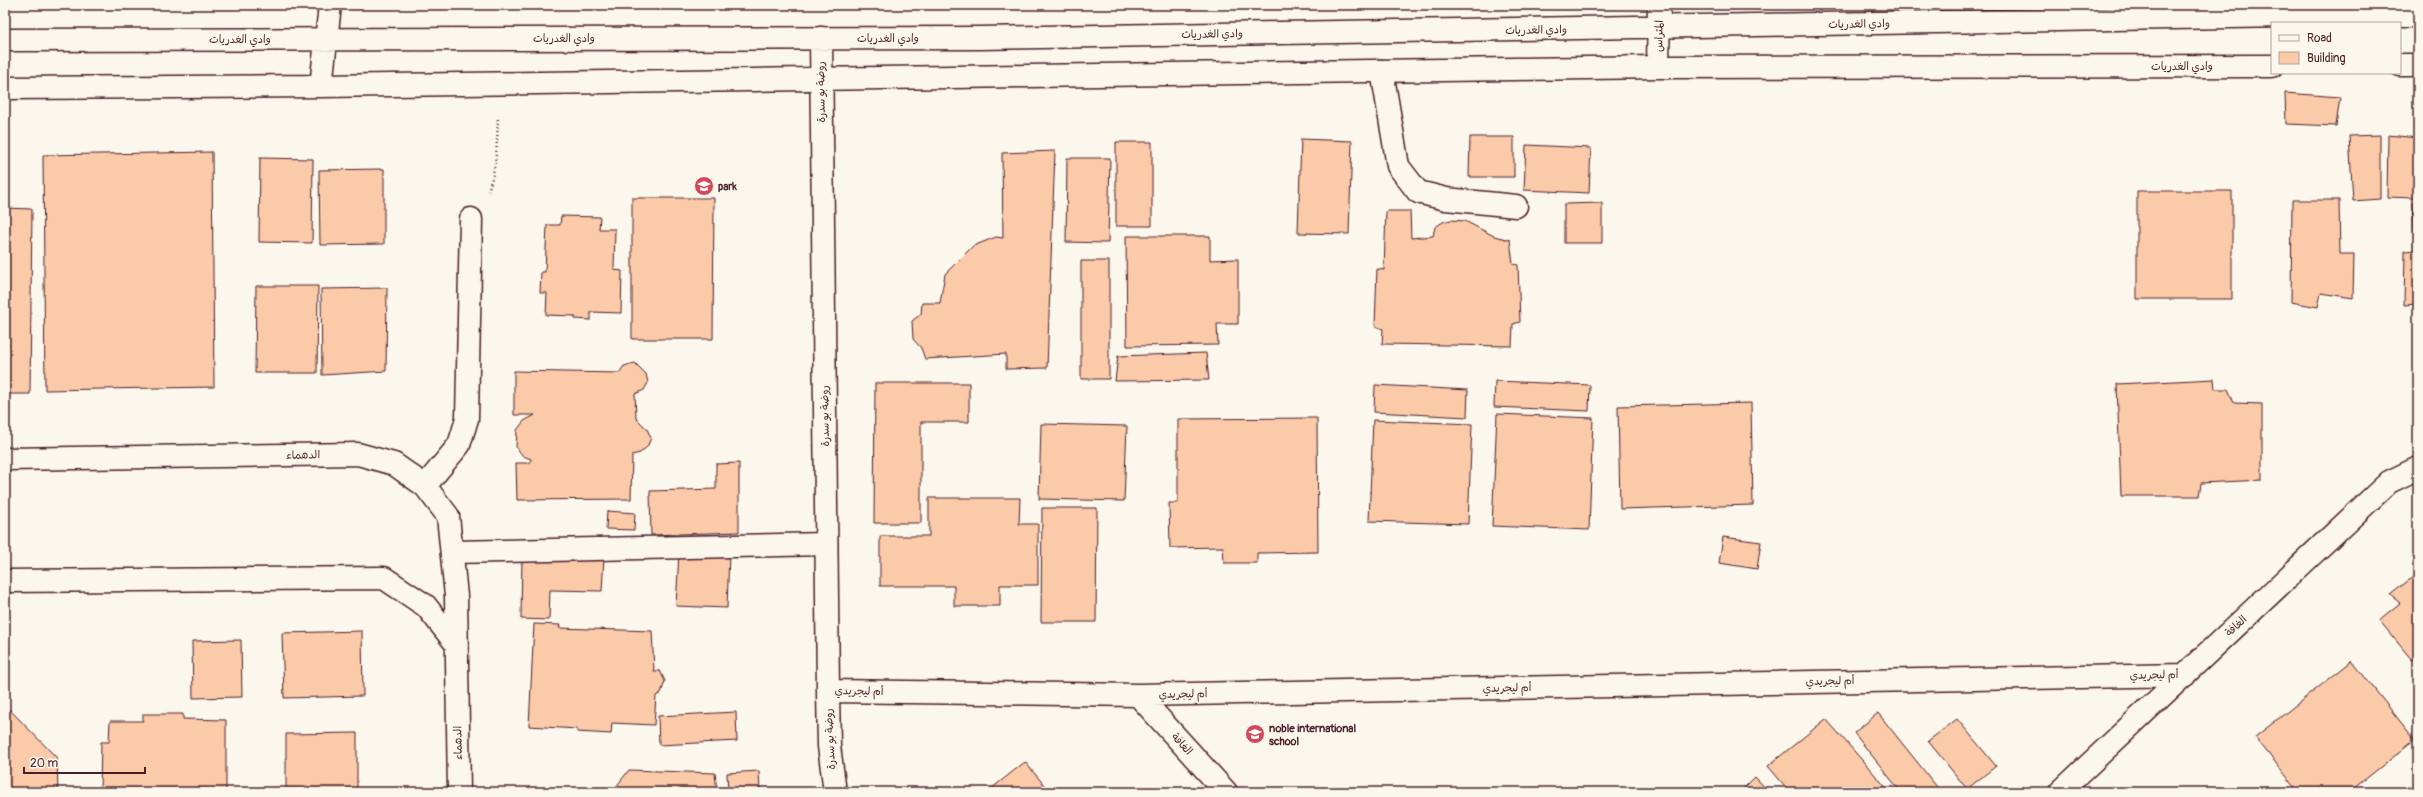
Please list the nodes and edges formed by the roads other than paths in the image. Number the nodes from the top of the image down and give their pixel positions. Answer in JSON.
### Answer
{"nodes":[{"id":1,"x":330,"y":5,"type":"edge"},
{"id":2,"x":1659,"y":5,"type":"edge"},
{"id":3,"x":2288,"y":11,"type":"edge"},
{"id":4,"x":2418,"y":16,"type":"edge"},
{"id":5,"x":1659,"y":28,"type":"junction"},
{"id":6,"x":326,"y":38,"type":"junction"},
{"id":7,"x":821,"y":38,"type":"junction"},
{"id":8,"x":5,"y":40,"type":"edge"},
{"id":9,"x":2401,"y":65,"type":"edge"},
{"id":10,"x":2418,"y":65,"type":"edge"},
{"id":11,"x":2271,"y":66,"type":"edge"},
{"id":12,"x":1658,"y":67,"type":"junction"},
{"id":13,"x":1382,"y":71,"type":"junction"},
{"id":14,"x":821,"y":79,"type":"junction"},
{"id":15,"x":322,"y":86,"type":"junction"},
{"id":16,"x":5,"y":88,"type":"edge"},
{"id":17,"x":1516,"y":206,"type":"dead end"},
{"id":18,"x":471,"y":220,"type":"road end"},
{"id":19,"x":5,"y":459,"type":"edge"},
{"id":20,"x":2418,"y":468,"type":"edge"},
{"id":21,"x":426,"y":486,"type":"junction"},
{"id":22,"x":826,"y":544,"type":"junction"},
{"id":23,"x":452,"y":552,"type":"junction"},
{"id":24,"x":5,"y":581,"type":"edge"},
{"id":25,"x":457,"y":645,"type":"junction"},
{"id":26,"x":2185,"y":674,"type":"junction"},
{"id":27,"x":828,"y":691,"type":"junction"},
{"id":28,"x":1138,"y":695,"type":"junction"},
{"id":29,"x":459,"y":792,"type":"edge"},
{"id":30,"x":835,"y":792,"type":"edge"},
{"id":31,"x":1226,"y":792,"type":"edge"},
{"id":32,"x":2060,"y":792,"type":"edge"}],
"edges":[{"from":1,"to":6,"type":"street"},
{"from":2,"to":5,"type":"street","name":"المتراس"},
{"from":3,"to":4,"type":"street","name":"وادي الغدريات"},
{"from":3,"to":5,"type":"street","name":"وادي الغدريات"},
{"from":5,"to":7,"type":"street","name":"وادي الغدريات"},
{"from":5,"to":12,"type":"street","name":"المتراس"},
{"from":6,"to":7,"type":"street","name":"وادي الغدريات"},
{"from":6,"to":8,"type":"street","name":"وادي الغدريات"},
{"from":6,"to":15,"type":"street"},
{"from":7,"to":14,"type":"street","name":"روضة بو سدرة"},
{"from":9,"to":10,"type":"street"},
{"from":11,"to":12,"type":"street","name":"وادي الغدريات"},
{"from":12,"to":13,"type":"street","name":"وادي الغدريات"},
{"from":13,"to":14,"type":"street","name":"وادي الغدريات"},
{"from":13,"to":17,"type":"street"},
{"from":14,"to":15,"type":"street","name":"وادي الغدريات"},
{"from":14,"to":22,"type":"street","name":"روضة بو سدرة"},
{"from":15,"to":16,"type":"street","name":"وادي الغدريات"},
{"from":18,"to":21,"type":"street"},
{"from":19,"to":21,"type":"street","name":"الدهماء"},
{"from":20,"to":26,"type":"street","name":"الغافة"},
{"from":21,"to":23,"type":"street","name":"الدهماء"},
{"from":22,"to":23,"type":"street"},
{"from":22,"to":27,"type":"street","name":"روضة بو سدرة"},
{"from":23,"to":25,"type":"street","name":"الدهماء"},
{"from":24,"to":25,"type":"street"},
{"from":25,"to":29,"type":"street","name":"الدهماء"},
{"from":26,"to":28,"type":"street","name":"أم ليجريدي"},
{"from":26,"to":32,"type":"street","name":"الغافة"},
{"from":27,"to":28,"type":"street","name":"أم ليجريدي"},
{"from":27,"to":30,"type":"street","name":"روضة بو سدرة"},
{"from":28,"to":31,"type":"street","name":"الغافة"}]}
